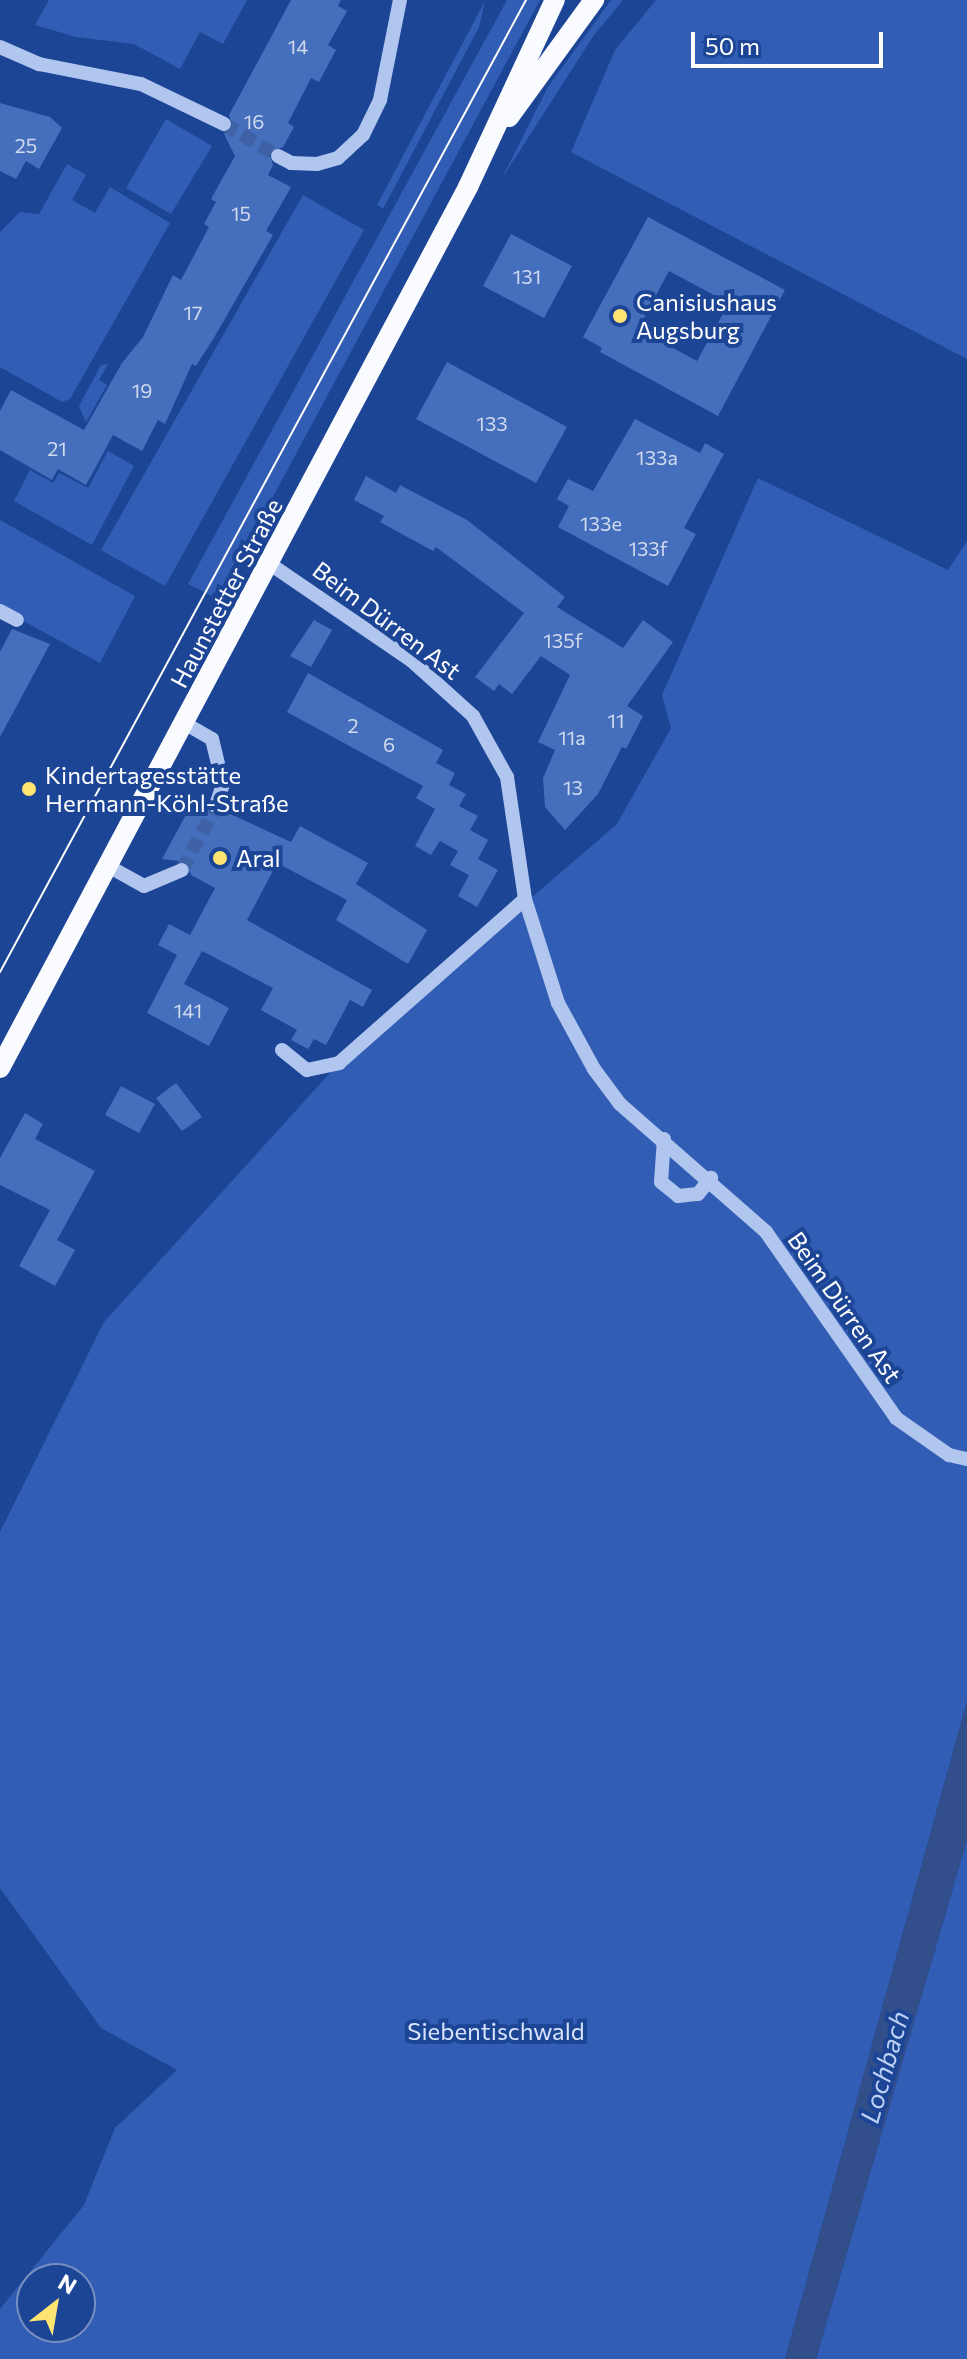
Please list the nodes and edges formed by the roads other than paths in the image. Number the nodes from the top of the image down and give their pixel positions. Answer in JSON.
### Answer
{"nodes":[{"id":1,"x":400,"y":0,"type":"edge"},
{"id":2,"x":555,"y":0,"type":"edge"},
{"id":3,"x":594,"y":0,"type":"edge"},
{"id":4,"x":0,"y":47,"type":"edge"},
{"id":5,"x":224,"y":124,"type":"tunnel mouth"},
{"id":6,"x":492,"y":139,"type":"junction"},
{"id":7,"x":278,"y":156,"type":"tunnel mouth"},
{"id":8,"x":270,"y":564,"type":"junction"},
{"id":9,"x":0,"y":611,"type":"edge"},
{"id":10,"x":17,"y":620,"type":"dead end"},
{"id":11,"x":186,"y":724,"type":"junction"},
{"id":12,"x":216,"y":806,"type":"tunnel mouth"},
{"id":13,"x":108,"y":866,"type":"junction"},
{"id":14,"x":182,"y":870,"type":"tunnel mouth"},
{"id":15,"x":525,"y":899,"type":"junction"},
{"id":16,"x":282,"y":1050,"type":"dead end"},
{"id":17,"x":0,"y":1068,"type":"edge"},
{"id":18,"x":664,"y":1139,"type":"junction"},
{"id":19,"x":711,"y":1178,"type":"junction"},
{"id":20,"x":967,"y":1459,"type":"edge"}],
"edges":[{"from":1,"to":7,"type":"street"},
{"from":2,"to":6,"type":"main road","name":"Haunstetter Straße"},
{"from":3,"to":6,"type":"main road","name":"Haunstetter Straße"},
{"from":4,"to":5,"type":"street"},
{"from":6,"to":8,"type":"main road","name":"Haunstetter Straße"},
{"from":8,"to":11,"type":"main road","name":"Haunstetter Straße"},
{"from":8,"to":15,"type":"street","name":"Beim Dürren Ast"},
{"from":9,"to":10,"type":"street"},
{"from":11,"to":12,"type":"street"},
{"from":11,"to":13,"type":"main road","name":"Haunstetter Straße"},
{"from":13,"to":14,"type":"street"},
{"from":13,"to":17,"type":"main road","name":"Haunstetter Straße"},
{"from":15,"to":16,"type":"street"},
{"from":15,"to":18,"type":"street","name":"Beim Dürren Ast"},
{"from":18,"to":19,"type":"street","name":"Beim Dürren Ast"},
{"from":18,"to":19,"type":"street"},
{"from":19,"to":20,"type":"street","name":"Beim Dürren Ast"}]}
